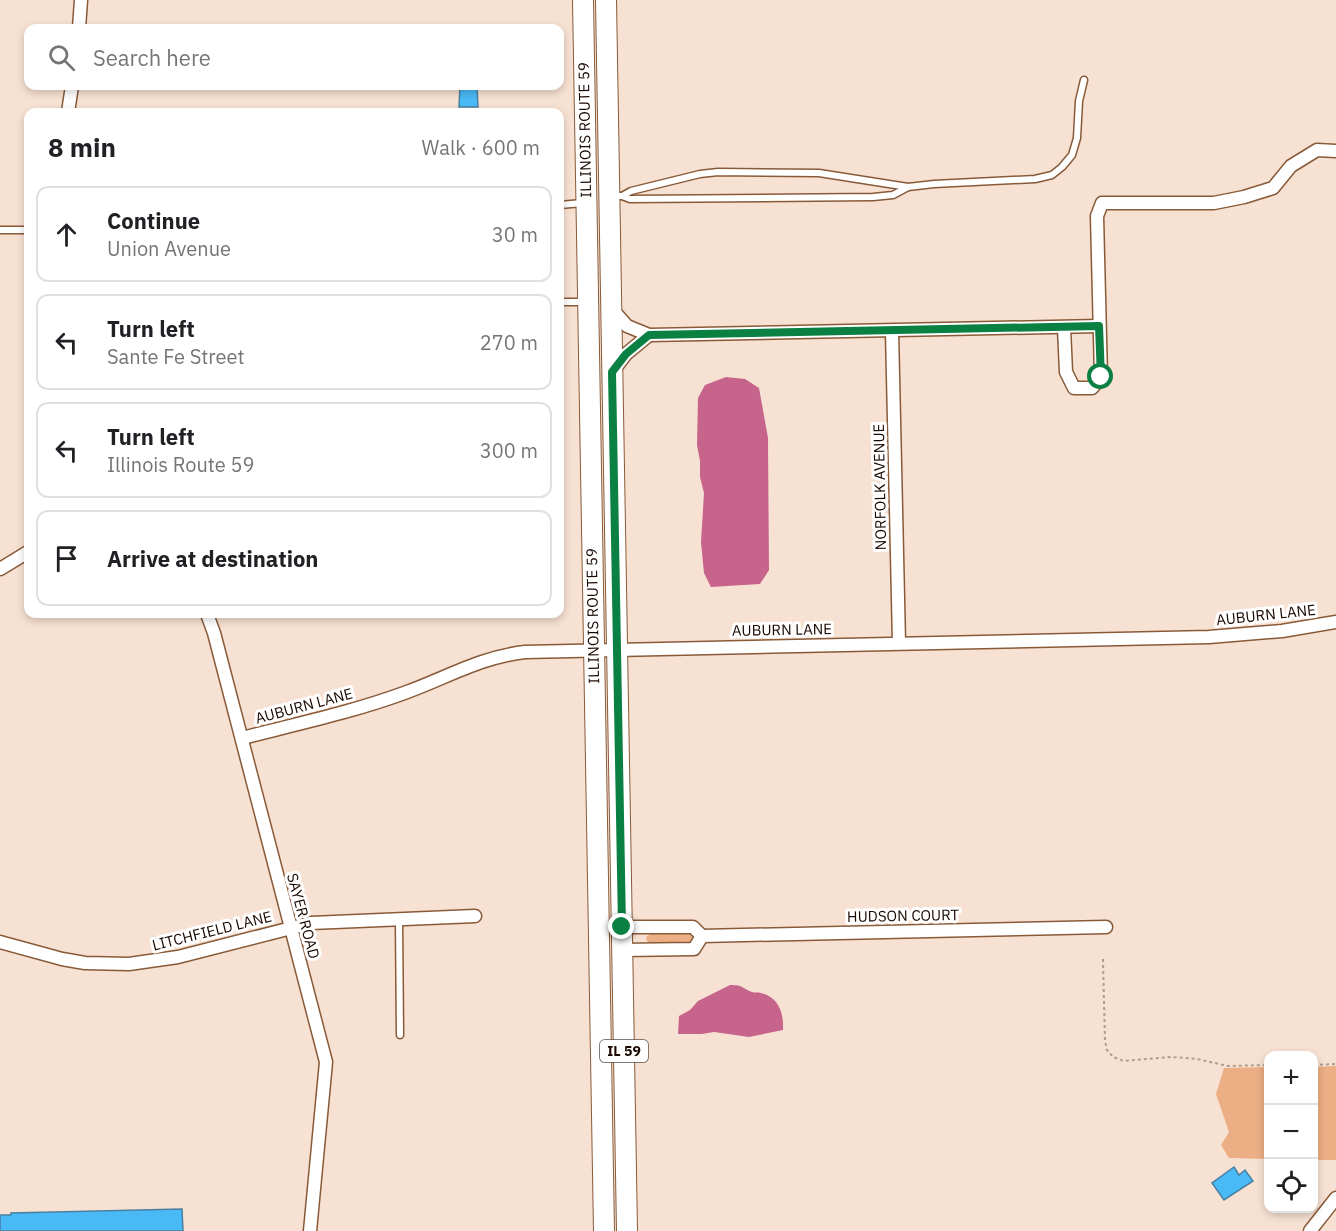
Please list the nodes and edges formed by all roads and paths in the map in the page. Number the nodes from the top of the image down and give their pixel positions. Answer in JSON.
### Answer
{"nodes":[{"id":1,"x":81,"y":0,"type":"edge"},
{"id":2,"x":583,"y":0,"type":"edge"},
{"id":3,"x":606,"y":0,"type":"edge"},
{"id":4,"x":79,"y":24,"type":"edge"},
{"id":5,"x":1084,"y":80,"type":"dead end"},
{"id":6,"x":71,"y":90,"type":"edge"},
{"id":7,"x":69,"y":108,"type":"edge"},
{"id":8,"x":1336,"y":150,"type":"edge"},
{"id":9,"x":908,"y":187,"type":"junction"},
{"id":10,"x":616,"y":196,"type":"junction"},
{"id":11,"x":586,"y":203,"type":"junction"},
{"id":12,"x":564,"y":205,"type":"edge"},
{"id":13,"x":0,"y":230,"type":"edge"},
{"id":14,"x":24,"y":230,"type":"edge"},
{"id":15,"x":564,"y":302,"type":"edge"},
{"id":16,"x":588,"y":302,"type":"junction"},
{"id":17,"x":611,"y":307,"type":"junction"},
{"id":18,"x":1099,"y":326,"type":"junction"},
{"id":19,"x":1064,"y":328,"type":"junction"},
{"id":20,"x":892,"y":331,"type":"junction"},
{"id":21,"x":649,"y":335,"type":"junction"},
{"id":22,"x":612,"y":372,"type":"junction"},
{"id":23,"x":24,"y":554,"type":"edge"},
{"id":24,"x":0,"y":569,"type":"edge"},
{"id":25,"x":208,"y":618,"type":"edge"},
{"id":26,"x":1336,"y":622,"type":"edge"},
{"id":27,"x":899,"y":643,"type":"junction"},
{"id":28,"x":617,"y":648,"type":"junction"},
{"id":29,"x":594,"y":649,"type":"junction"},
{"id":30,"x":242,"y":738,"type":"junction"},
{"id":31,"x":475,"y":916,"type":"dead end"},
{"id":32,"x":399,"y":920,"type":"junction"},
{"id":33,"x":622,"y":927,"type":"junction"},
{"id":34,"x":1106,"y":927,"type":"dead end"},
{"id":35,"x":291,"y":928,"type":"junction"},
{"id":36,"x":702,"y":936,"type":"junction"},
{"id":37,"x":0,"y":942,"type":"edge"},
{"id":38,"x":622,"y":950,"type":"junction"},
{"id":39,"x":1104,"y":959,"type":"dead end"},
{"id":40,"x":400,"y":1035,"type":"dead end"},
{"id":41,"x":1336,"y":1064,"type":"edge"},
{"id":42,"x":1264,"y":1065,"type":"edge"},
{"id":43,"x":1318,"y":1065,"type":"edge"},
{"id":44,"x":1336,"y":1198,"type":"edge"},
{"id":45,"x":310,"y":1231,"type":"edge"},
{"id":46,"x":604,"y":1231,"type":"edge"},
{"id":47,"x":627,"y":1231,"type":"edge"},
{"id":48,"x":1310,"y":1231,"type":"edge"}],
"edges":[{"from":1,"to":4,"type":"street"},
{"from":2,"to":11,"type":"main road","name":"ILLINOIS ROUTE 59","number":"IL 59"},
{"from":3,"to":10,"type":"main road","name":"ILLINOIS ROUTE 59","number":"IL 59"},
{"from":5,"to":9,"type":"lane"},
{"from":6,"to":7,"type":"street"},
{"from":8,"to":18,"type":"street"},
{"from":9,"to":10,"type":"lane"},
{"from":9,"to":10,"type":"lane"},
{"from":10,"to":17,"type":"main road","name":"ILLINOIS ROUTE 59","number":"IL 59"},
{"from":11,"to":12,"type":"lane"},
{"from":11,"to":16,"type":"main road","name":"ILLINOIS ROUTE 59","number":"IL 59"},
{"from":13,"to":14,"type":"lane"},
{"from":15,"to":16,"type":"lane"},
{"from":16,"to":29,"type":"main road","name":"ILLINOIS ROUTE 59","number":"IL 59"},
{"from":17,"to":21,"type":"street"},
{"from":17,"to":22,"type":"main road","name":"ILLINOIS ROUTE 59","number":"IL 59"},
{"from":18,"to":19,"type":"street"},
{"from":18,"to":19,"type":"street"},
{"from":19,"to":20,"type":"street"},
{"from":20,"to":21,"type":"street"},
{"from":20,"to":27,"type":"street","name":"NORFOLK AVENUE"},
{"from":21,"to":22,"type":"street"},
{"from":22,"to":28,"type":"main road","name":"ILLINOIS ROUTE 59","number":"IL 59"},
{"from":23,"to":24,"type":"street"},
{"from":25,"to":30,"type":"street","name":"SAYER ROAD"},
{"from":26,"to":27,"type":"street","name":"AUBURN LANE"},
{"from":27,"to":28,"type":"street","name":"AUBURN LANE"},
{"from":28,"to":29,"type":"street","name":"AUBURN LANE"},
{"from":28,"to":33,"type":"main road","name":"ILLINOIS ROUTE 59","number":"IL 59"},
{"from":29,"to":30,"type":"street","name":"AUBURN LANE"},
{"from":29,"to":46,"type":"main road","name":"ILLINOIS ROUTE 59","number":"IL 59"},
{"from":30,"to":35,"type":"street","name":"SAYER ROAD"},
{"from":31,"to":32,"type":"street","name":"LITCHFIELD LANE"},
{"from":32,"to":35,"type":"street","name":"LITCHFIELD LANE"},
{"from":32,"to":40,"type":"lane"},
{"from":33,"to":36,"type":"street","name":"HUDSON COURT"},
{"from":33,"to":38,"type":"main road","name":"ILLINOIS ROUTE 59","number":"IL 59"},
{"from":34,"to":36,"type":"street","name":"HUDSON COURT"},
{"from":35,"to":37,"type":"street","name":"LITCHFIELD LANE"},
{"from":35,"to":45,"type":"street","name":"SAYER ROAD"},
{"from":36,"to":38,"type":"street","name":"HUDSON COURT"},
{"from":38,"to":47,"type":"main road","name":"ILLINOIS ROUTE 59","number":"IL 59"},
{"from":39,"to":42,"type":"path"},
{"from":41,"to":43,"type":"path"},
{"from":44,"to":48,"type":"street"}]}
